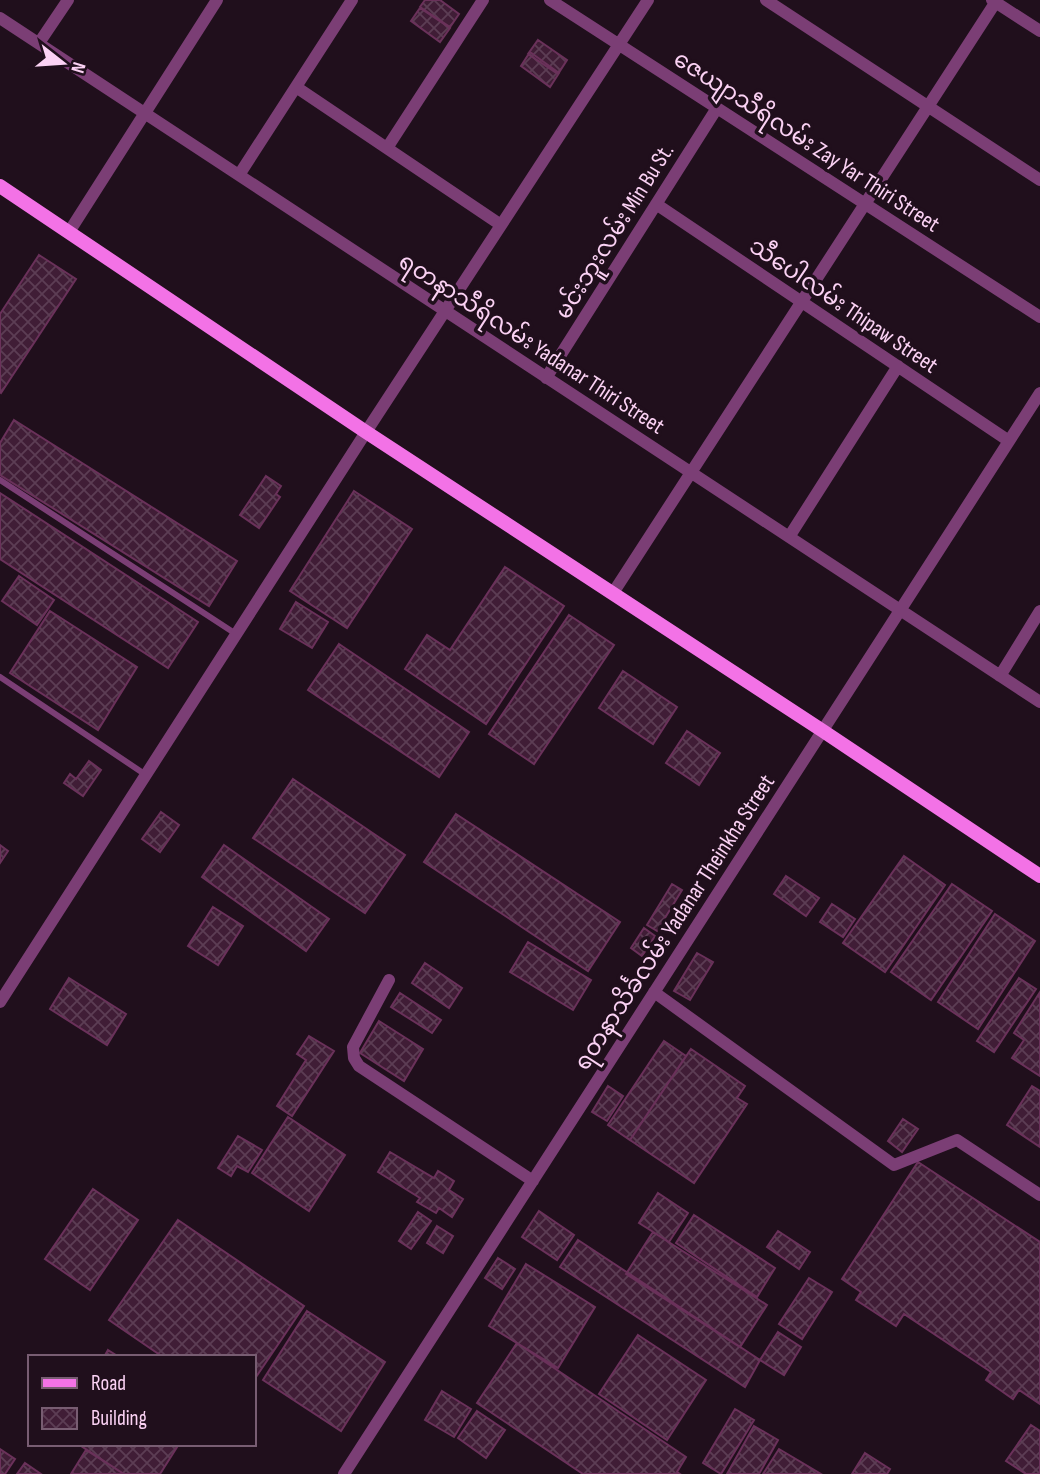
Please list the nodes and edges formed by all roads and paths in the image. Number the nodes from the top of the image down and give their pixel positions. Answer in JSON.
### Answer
{"nodes":[{"id":1,"x":68,"y":0,"type":"edge"},
{"id":2,"x":216,"y":0,"type":"edge"},
{"id":3,"x":352,"y":0,"type":"edge"},
{"id":4,"x":483,"y":0,"type":"edge"},
{"id":5,"x":550,"y":0,"type":"edge"},
{"id":6,"x":648,"y":0,"type":"edge"},
{"id":7,"x":766,"y":0,"type":"edge"},
{"id":8,"x":995,"y":1,"type":"edge"},
{"id":9,"x":0,"y":18,"type":"edge"},
{"id":10,"x":1040,"y":31,"type":"edge"},
{"id":11,"x":39,"y":43,"type":"junction"},
{"id":12,"x":619,"y":44,"type":"junction"},
{"id":13,"x":296,"y":87,"type":"junction"},
{"id":14,"x":928,"y":106,"type":"junction"},
{"id":15,"x":717,"y":107,"type":"junction"},
{"id":16,"x":145,"y":113,"type":"junction"},
{"id":17,"x":387,"y":148,"type":"junction"},
{"id":18,"x":239,"y":175,"type":"junction"},
{"id":19,"x":1040,"y":180,"type":"edge"},
{"id":20,"x":0,"y":186,"type":"edge"},
{"id":21,"x":656,"y":204,"type":"junction"},
{"id":22,"x":865,"y":204,"type":"junction"},
{"id":23,"x":501,"y":225,"type":"junction"},
{"id":24,"x":69,"y":232,"type":"junction"},
{"id":25,"x":801,"y":302,"type":"junction"},
{"id":26,"x":445,"y":311,"type":"junction"},
{"id":27,"x":1040,"y":317,"type":"edge"},
{"id":28,"x":898,"y":366,"type":"junction"},
{"id":29,"x":546,"y":378,"type":"junction"},
{"id":30,"x":1040,"y":393,"type":"edge"},
{"id":31,"x":366,"y":432,"type":"junction"},
{"id":32,"x":1009,"y":441,"type":"junction"},
{"id":33,"x":691,"y":472,"type":"junction"},
{"id":34,"x":0,"y":480,"type":"edge"},
{"id":35,"x":789,"y":537,"type":"junction"},
{"id":36,"x":612,"y":593,"type":"junction"},
{"id":37,"x":900,"y":611,"type":"junction"},
{"id":38,"x":1040,"y":611,"type":"edge"},
{"id":39,"x":236,"y":635,"type":"junction"},
{"id":40,"x":1000,"y":676,"type":"junction"},
{"id":41,"x":0,"y":677,"type":"edge"},
{"id":42,"x":1040,"y":702,"type":"edge"},
{"id":43,"x":823,"y":731,"type":"junction"},
{"id":44,"x":146,"y":775,"type":"junction"},
{"id":45,"x":1040,"y":876,"type":"edge"},
{"id":46,"x":389,"y":980,"type":"dead end"},
{"id":47,"x":654,"y":992,"type":"junction"},
{"id":48,"x":0,"y":1002,"type":"edge"},
{"id":49,"x":533,"y":1181,"type":"junction"},
{"id":50,"x":1040,"y":1195,"type":"edge"},
{"id":51,"x":344,"y":1474,"type":"edge"}],
"edges":[{"from":1,"to":11,"type":"street"},
{"from":2,"to":16,"type":"street"},
{"from":3,"to":13,"type":"street"},
{"from":4,"to":17,"type":"street"},
{"from":5,"to":12,"type":"street","name":"ဇေယျာသီရိလမ်း Zay Yar Thiri Street"},
{"from":6,"to":12,"type":"street"},
{"from":7,"to":14,"type":"street"},
{"from":8,"to":10,"type":"street"},
{"from":8,"to":14,"type":"street"},
{"from":9,"to":11,"type":"street","name":"ရတနာသီရိလမ်း Yadanar Thiri Street"},
{"from":11,"to":16,"type":"street","name":"ရတနာသီရိလမ်း Yadanar Thiri Street"},
{"from":12,"to":15,"type":"street","name":"ဇေယျာသီရိလမ်း Zay Yar Thiri Street"},
{"from":12,"to":23,"type":"street"},
{"from":13,"to":17,"type":"street"},
{"from":13,"to":18,"type":"street"},
{"from":14,"to":19,"type":"street"},
{"from":14,"to":22,"type":"street"},
{"from":15,"to":21,"type":"street","name":"မင်းဘူးလမ်း Min Bu St."},
{"from":15,"to":22,"type":"street","name":"ဇေယျာသီရိလမ်း Zay Yar Thiri Street"},
{"from":16,"to":18,"type":"street","name":"ရတနာသီရိလမ်း Yadanar Thiri Street"},
{"from":16,"to":24,"type":"street"},
{"from":17,"to":23,"type":"street"},
{"from":18,"to":26,"type":"street","name":"ရတနာသီရိလမ်း Yadanar Thiri Street"},
{"from":20,"to":24,"type":"street"},
{"from":21,"to":25,"type":"street","name":"သီပေါလမ်း Thipaw Street"},
{"from":21,"to":29,"type":"street","name":"မင်းဘူးလမ်း Min Bu St."},
{"from":22,"to":25,"type":"street"},
{"from":22,"to":27,"type":"street","name":"ဇေယျာသီရိလမ်း Zay Yar Thiri Street"},
{"from":23,"to":26,"type":"street"},
{"from":24,"to":31,"type":"street"},
{"from":25,"to":28,"type":"street","name":"သီပေါလမ်း Thipaw Street"},
{"from":25,"to":33,"type":"street"},
{"from":26,"to":29,"type":"street","name":"ရတနာသီရိလမ်း Yadanar Thiri Street"},
{"from":26,"to":31,"type":"street"},
{"from":28,"to":32,"type":"street","name":"သီပေါလမ်း Thipaw Street"},
{"from":28,"to":35,"type":"street"},
{"from":29,"to":33,"type":"street","name":"ရတနာသီရိလမ်း Yadanar Thiri Street"},
{"from":30,"to":32,"type":"street","name":"ရတနာသိင်္ခလမ်း Yadanar Theinkha Street"},
{"from":31,"to":36,"type":"street"},
{"from":31,"to":39,"type":"street"},
{"from":32,"to":37,"type":"street","name":"ရတနာသိင်္ခလမ်း Yadanar Theinkha Street"},
{"from":33,"to":35,"type":"street","name":"ရတနာသီရိလမ်း Yadanar Thiri Street"},
{"from":33,"to":36,"type":"street"},
{"from":34,"to":39,"type":"lane"},
{"from":35,"to":37,"type":"street","name":"ရတနာသီရိလမ်း Yadanar Thiri Street"},
{"from":36,"to":43,"type":"street"},
{"from":37,"to":40,"type":"street","name":"ရတနာသီရိလမ်း Yadanar Thiri Street"},
{"from":37,"to":43,"type":"street","name":"ရတနာသိင်္ခလမ်း Yadanar Theinkha Street"},
{"from":38,"to":40,"type":"street"},
{"from":39,"to":44,"type":"street"},
{"from":40,"to":42,"type":"street","name":"ရတနာသီရိလမ်း Yadanar Thiri Street"},
{"from":41,"to":44,"type":"lane"},
{"from":43,"to":45,"type":"street"},
{"from":43,"to":47,"type":"street","name":"ရတနာသိင်္ခလမ်း Yadanar Theinkha Street"},
{"from":44,"to":48,"type":"street"},
{"from":46,"to":49,"type":"street"},
{"from":47,"to":49,"type":"street","name":"ရတနာသိင်္ခလမ်း Yadanar Theinkha Street"},
{"from":47,"to":50,"type":"street"},
{"from":49,"to":51,"type":"street","name":"ရတနာသိင်္ခလမ်း Yadanar Theinkha Street"}]}
